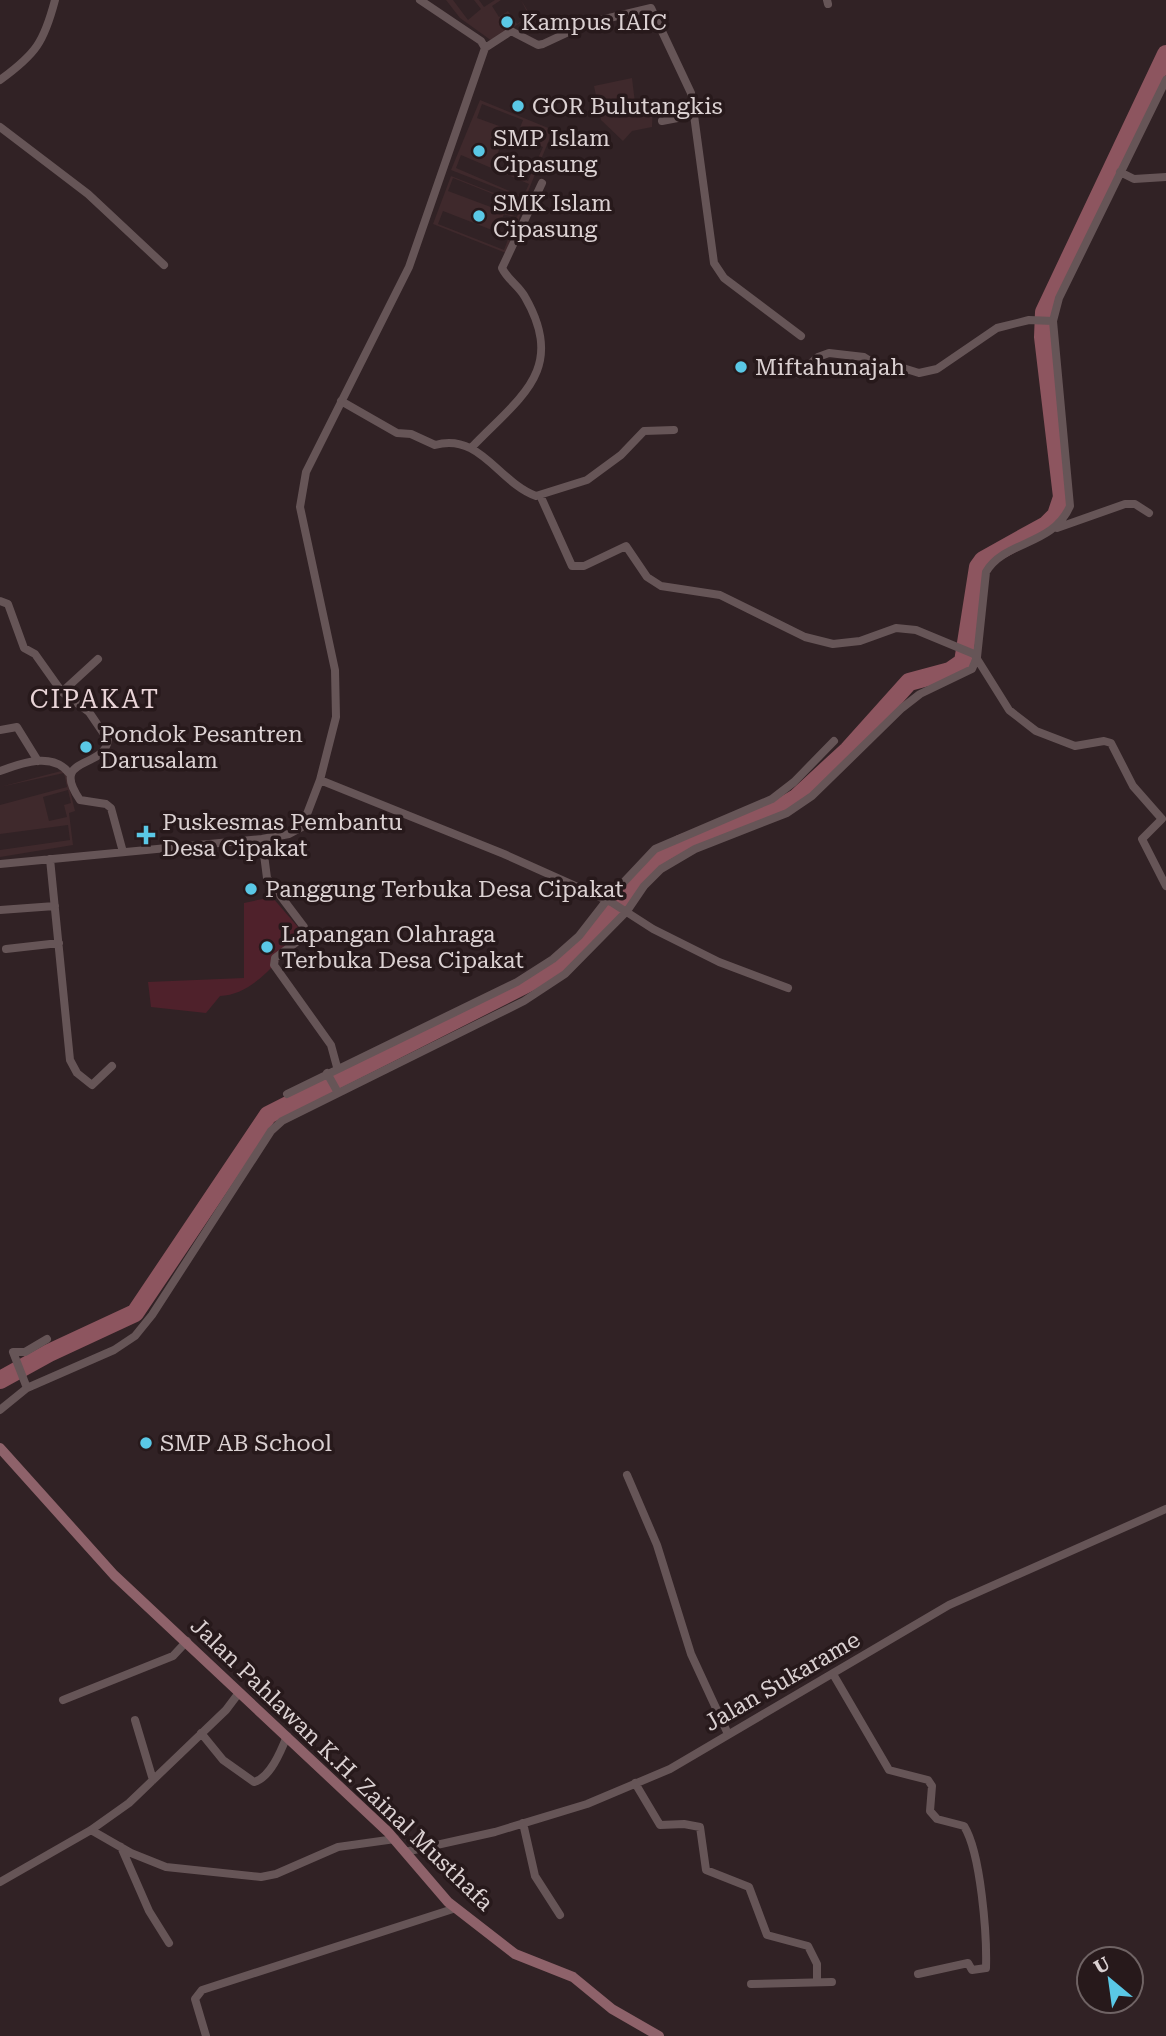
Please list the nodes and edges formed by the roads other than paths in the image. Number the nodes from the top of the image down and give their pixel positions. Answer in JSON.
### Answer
{"nodes":[{"id":1,"x":55,"y":0,"type":"edge"},
{"id":2,"x":420,"y":0,"type":"edge"},
{"id":3,"x":483,"y":45,"type":"junction"},
{"id":4,"x":0,"y":80,"type":"edge"},
{"id":5,"x":1166,"y":80,"type":"edge"},
{"id":6,"x":693,"y":115,"type":"junction"},
{"id":7,"x":662,"y":121,"type":"dead end"},
{"id":8,"x":0,"y":127,"type":"edge"},
{"id":9,"x":1120,"y":172,"type":"junction"},
{"id":10,"x":1166,"y":177,"type":"edge"},
{"id":11,"x":542,"y":183,"type":"dead end"},
{"id":12,"x":164,"y":265,"type":"dead end"},
{"id":13,"x":1051,"y":321,"type":"junction"},
{"id":14,"x":800,"y":336,"type":"dead end"},
{"id":15,"x":798,"y":374,"type":"dead end"},
{"id":16,"x":341,"y":401,"type":"junction"},
{"id":17,"x":674,"y":430,"type":"dead end"},
{"id":18,"x":472,"y":447,"type":"junction"},
{"id":19,"x":540,"y":495,"type":"junction"},
{"id":20,"x":1149,"y":513,"type":"dead end"},
{"id":21,"x":1057,"y":528,"type":"junction"},
{"id":22,"x":0,"y":601,"type":"edge"},
{"id":23,"x":975,"y":655,"type":"junction"},
{"id":24,"x":99,"y":659,"type":"dead end"},
{"id":25,"x":62,"y":692,"type":"junction"},
{"id":26,"x":0,"y":730,"type":"edge"},
{"id":27,"x":834,"y":741,"type":"dead end"},
{"id":28,"x":0,"y":761,"type":"edge"},
{"id":29,"x":38,"y":761,"type":"junction"},
{"id":30,"x":3,"y":770,"type":"edge"},
{"id":31,"x":70,"y":774,"type":"junction"},
{"id":32,"x":320,"y":780,"type":"junction"},
{"id":33,"x":262,"y":839,"type":"junction"},
{"id":34,"x":123,"y":852,"type":"junction"},
{"id":35,"x":50,"y":859,"type":"junction"},
{"id":36,"x":0,"y":864,"type":"edge"},
{"id":37,"x":1166,"y":886,"type":"edge"},
{"id":38,"x":609,"y":901,"type":"junction"},
{"id":39,"x":55,"y":906,"type":"junction"},
{"id":40,"x":0,"y":910,"type":"edge"},
{"id":41,"x":625,"y":910,"type":"junction"},
{"id":42,"x":59,"y":943,"type":"junction"},
{"id":43,"x":6,"y":949,"type":"dead end"},
{"id":44,"x":788,"y":988,"type":"dead end"},
{"id":45,"x":112,"y":1066,"type":"dead end"},
{"id":46,"x":338,"y":1067,"type":"junction"},
{"id":47,"x":328,"y":1074,"type":"junction"},
{"id":48,"x":336,"y":1089,"type":"junction"},
{"id":49,"x":287,"y":1094,"type":"dead end"},
{"id":50,"x":47,"y":1339,"type":"dead end"},
{"id":51,"x":27,"y":1388,"type":"junction"},
{"id":52,"x":0,"y":1410,"type":"edge"},
{"id":53,"x":0,"y":1448,"type":"edge"},
{"id":54,"x":627,"y":1475,"type":"dead end"},
{"id":55,"x":1166,"y":1509,"type":"edge"},
{"id":56,"x":187,"y":1641,"type":"junction"},
{"id":57,"x":833,"y":1674,"type":"junction"},
{"id":58,"x":238,"y":1694,"type":"junction"},
{"id":59,"x":63,"y":1700,"type":"dead end"},
{"id":60,"x":135,"y":1720,"type":"dead end"},
{"id":61,"x":201,"y":1733,"type":"junction"},
{"id":62,"x":728,"y":1734,"type":"junction"},
{"id":63,"x":287,"y":1736,"type":"junction"},
{"id":64,"x":153,"y":1780,"type":"junction"},
{"id":65,"x":635,"y":1783,"type":"junction"},
{"id":66,"x":523,"y":1824,"type":"junction"},
{"id":67,"x":90,"y":1830,"type":"junction"},
{"id":68,"x":395,"y":1839,"type":"junction"},
{"id":69,"x":121,"y":1847,"type":"junction"},
{"id":70,"x":405,"y":1852,"type":"junction"},
{"id":71,"x":0,"y":1882,"type":"edge"},
{"id":72,"x":456,"y":1908,"type":"junction"},
{"id":73,"x":560,"y":1915,"type":"dead end"},
{"id":74,"x":169,"y":1943,"type":"dead end"},
{"id":75,"x":918,"y":1974,"type":"dead end"},
{"id":76,"x":817,"y":1982,"type":"junction"},
{"id":77,"x":832,"y":1982,"type":"dead end"},
{"id":78,"x":751,"y":1984,"type":"dead end"},
{"id":79,"x":206,"y":2036,"type":"edge"},
{"id":80,"x":659,"y":2036,"type":"edge"}],
"edges":[{"from":1,"to":4,"type":"street"},
{"from":2,"to":3,"type":"street"},
{"from":3,"to":6,"type":"street"},
{"from":3,"to":16,"type":"street"},
{"from":5,"to":9,"type":"street"},
{"from":6,"to":7,"type":"street"},
{"from":6,"to":14,"type":"street"},
{"from":8,"to":12,"type":"street"},
{"from":9,"to":10,"type":"street"},
{"from":9,"to":13,"type":"street"},
{"from":11,"to":18,"type":"street"},
{"from":13,"to":15,"type":"street"},
{"from":13,"to":21,"type":"street"},
{"from":16,"to":18,"type":"street"},
{"from":16,"to":32,"type":"street"},
{"from":17,"to":19,"type":"street"},
{"from":18,"to":19,"type":"street"},
{"from":19,"to":23,"type":"street"},
{"from":20,"to":21,"type":"street"},
{"from":21,"to":23,"type":"street"},
{"from":22,"to":25,"type":"street"},
{"from":23,"to":37,"type":"street"},
{"from":23,"to":41,"type":"street"},
{"from":24,"to":25,"type":"street"},
{"from":25,"to":31,"type":"street"},
{"from":26,"to":29,"type":"street"},
{"from":27,"to":38,"type":"street"},
{"from":28,"to":30,"type":"street"},
{"from":29,"to":30,"type":"street"},
{"from":29,"to":31,"type":"street"},
{"from":31,"to":34,"type":"street"},
{"from":32,"to":33,"type":"street"},
{"from":32,"to":38,"type":"street"},
{"from":33,"to":34,"type":"street"},
{"from":33,"to":46,"type":"street"},
{"from":34,"to":35,"type":"street"},
{"from":35,"to":36,"type":"street"},
{"from":35,"to":39,"type":"street"},
{"from":38,"to":41,"type":"street"},
{"from":38,"to":46,"type":"street"},
{"from":39,"to":40,"type":"street"},
{"from":39,"to":42,"type":"street"},
{"from":41,"to":44,"type":"street"},
{"from":41,"to":48,"type":"street"},
{"from":42,"to":43,"type":"street"},
{"from":42,"to":45,"type":"street"},
{"from":46,"to":47,"type":"street"},
{"from":47,"to":48,"type":"street"},
{"from":47,"to":49,"type":"street"},
{"from":48,"to":51,"type":"street"},
{"from":50,"to":51,"type":"street"},
{"from":51,"to":52,"type":"street"},
{"from":53,"to":56,"type":"street","name":"Jalan Pahlawan K.H. Zainal Musthafa"},
{"from":54,"to":62,"type":"street"},
{"from":55,"to":57,"type":"street","name":"Jalan Sukarame"},
{"from":56,"to":58,"type":"street","name":"Jalan Pahlawan K.H. Zainal Musthafa"},
{"from":56,"to":59,"type":"street"},
{"from":57,"to":62,"type":"street","name":"Jalan Sukarame"},
{"from":57,"to":75,"type":"street"},
{"from":58,"to":61,"type":"street"},
{"from":58,"to":63,"type":"street","name":"Jalan Pahlawan K.H. Zainal Musthafa"},
{"from":60,"to":64,"type":"street"},
{"from":61,"to":63,"type":"street"},
{"from":61,"to":64,"type":"street"},
{"from":62,"to":65,"type":"street","name":"Jalan Sukarame"},
{"from":63,"to":68,"type":"street","name":"Jalan Pahlawan K.H. Zainal Musthafa"},
{"from":64,"to":67,"type":"street"},
{"from":65,"to":66,"type":"street","name":"Jalan Sukarame"},
{"from":65,"to":76,"type":"street"},
{"from":66,"to":70,"type":"street","name":"Jalan Sukarame"},
{"from":66,"to":73,"type":"street"},
{"from":67,"to":69,"type":"street"},
{"from":67,"to":71,"type":"street"},
{"from":68,"to":69,"type":"street"},
{"from":68,"to":70,"type":"street","name":"Jalan Pahlawan K.H. Zainal Musthafa"},
{"from":69,"to":74,"type":"street"},
{"from":70,"to":72,"type":"street","name":"Jalan Pahlawan K.H. Zainal Musthafa"},
{"from":72,"to":79,"type":"street"},
{"from":72,"to":80,"type":"street","name":"Jalan Pahlawan K.H. Zainal Musthafa"},
{"from":76,"to":77,"type":"street"},
{"from":76,"to":78,"type":"street"}]}
